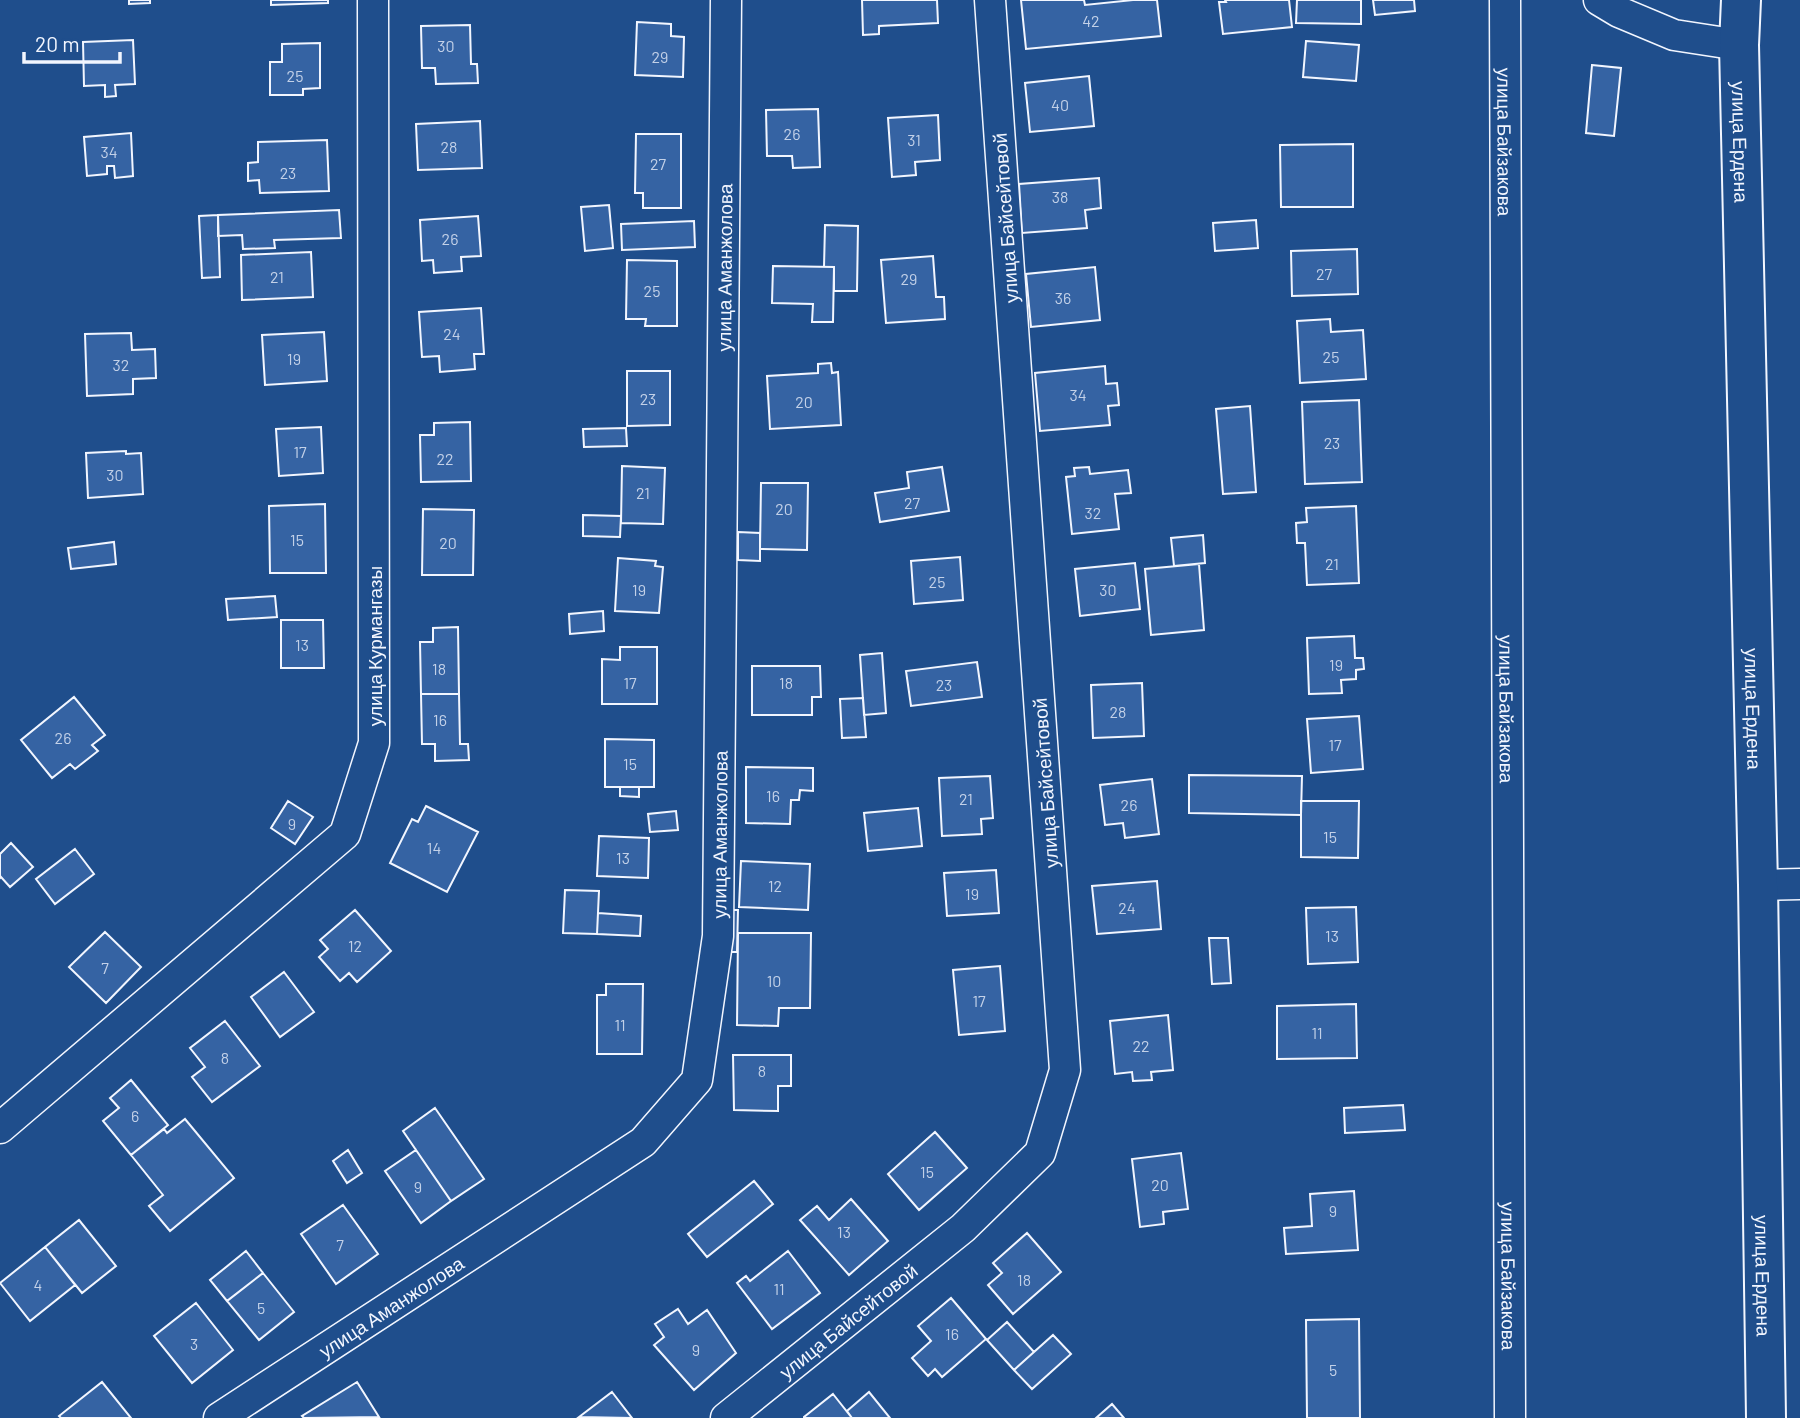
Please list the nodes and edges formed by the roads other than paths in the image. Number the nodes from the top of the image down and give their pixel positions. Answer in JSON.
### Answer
{"nodes":[{"id":1,"x":373,"y":0,"type":"edge"},
{"id":2,"x":726,"y":0,"type":"edge"},
{"id":3,"x":990,"y":0,"type":"edge"},
{"id":4,"x":1505,"y":0,"type":"edge"},
{"id":5,"x":1598,"y":0,"type":"edge"},
{"id":6,"x":1741,"y":0,"type":"edge"},
{"id":7,"x":1739,"y":45,"type":"junction"},
{"id":8,"x":1800,"y":884,"type":"edge"},
{"id":9,"x":1758,"y":885,"type":"junction"},
{"id":10,"x":0,"y":1128,"type":"edge"},
{"id":11,"x":219,"y":1418,"type":"edge"},
{"id":12,"x":726,"y":1418,"type":"edge"},
{"id":13,"x":1510,"y":1418,"type":"edge"},
{"id":14,"x":1766,"y":1418,"type":"edge"}],
"edges":[{"from":1,"to":10,"type":"street","name":"улица Курмангазы"},
{"from":2,"to":11,"type":"street","name":"улица Аманжолова"},
{"from":3,"to":12,"type":"street","name":"улица Байсейтовой"},
{"from":4,"to":13,"type":"street","name":"улица Байзакова"},
{"from":5,"to":7,"type":"street"},
{"from":6,"to":7,"type":"street","name":"улица Ердена"},
{"from":7,"to":9,"type":"street","name":"улица Ердена"},
{"from":8,"to":9,"type":"street"},
{"from":9,"to":14,"type":"street","name":"улица Ердена"}]}
